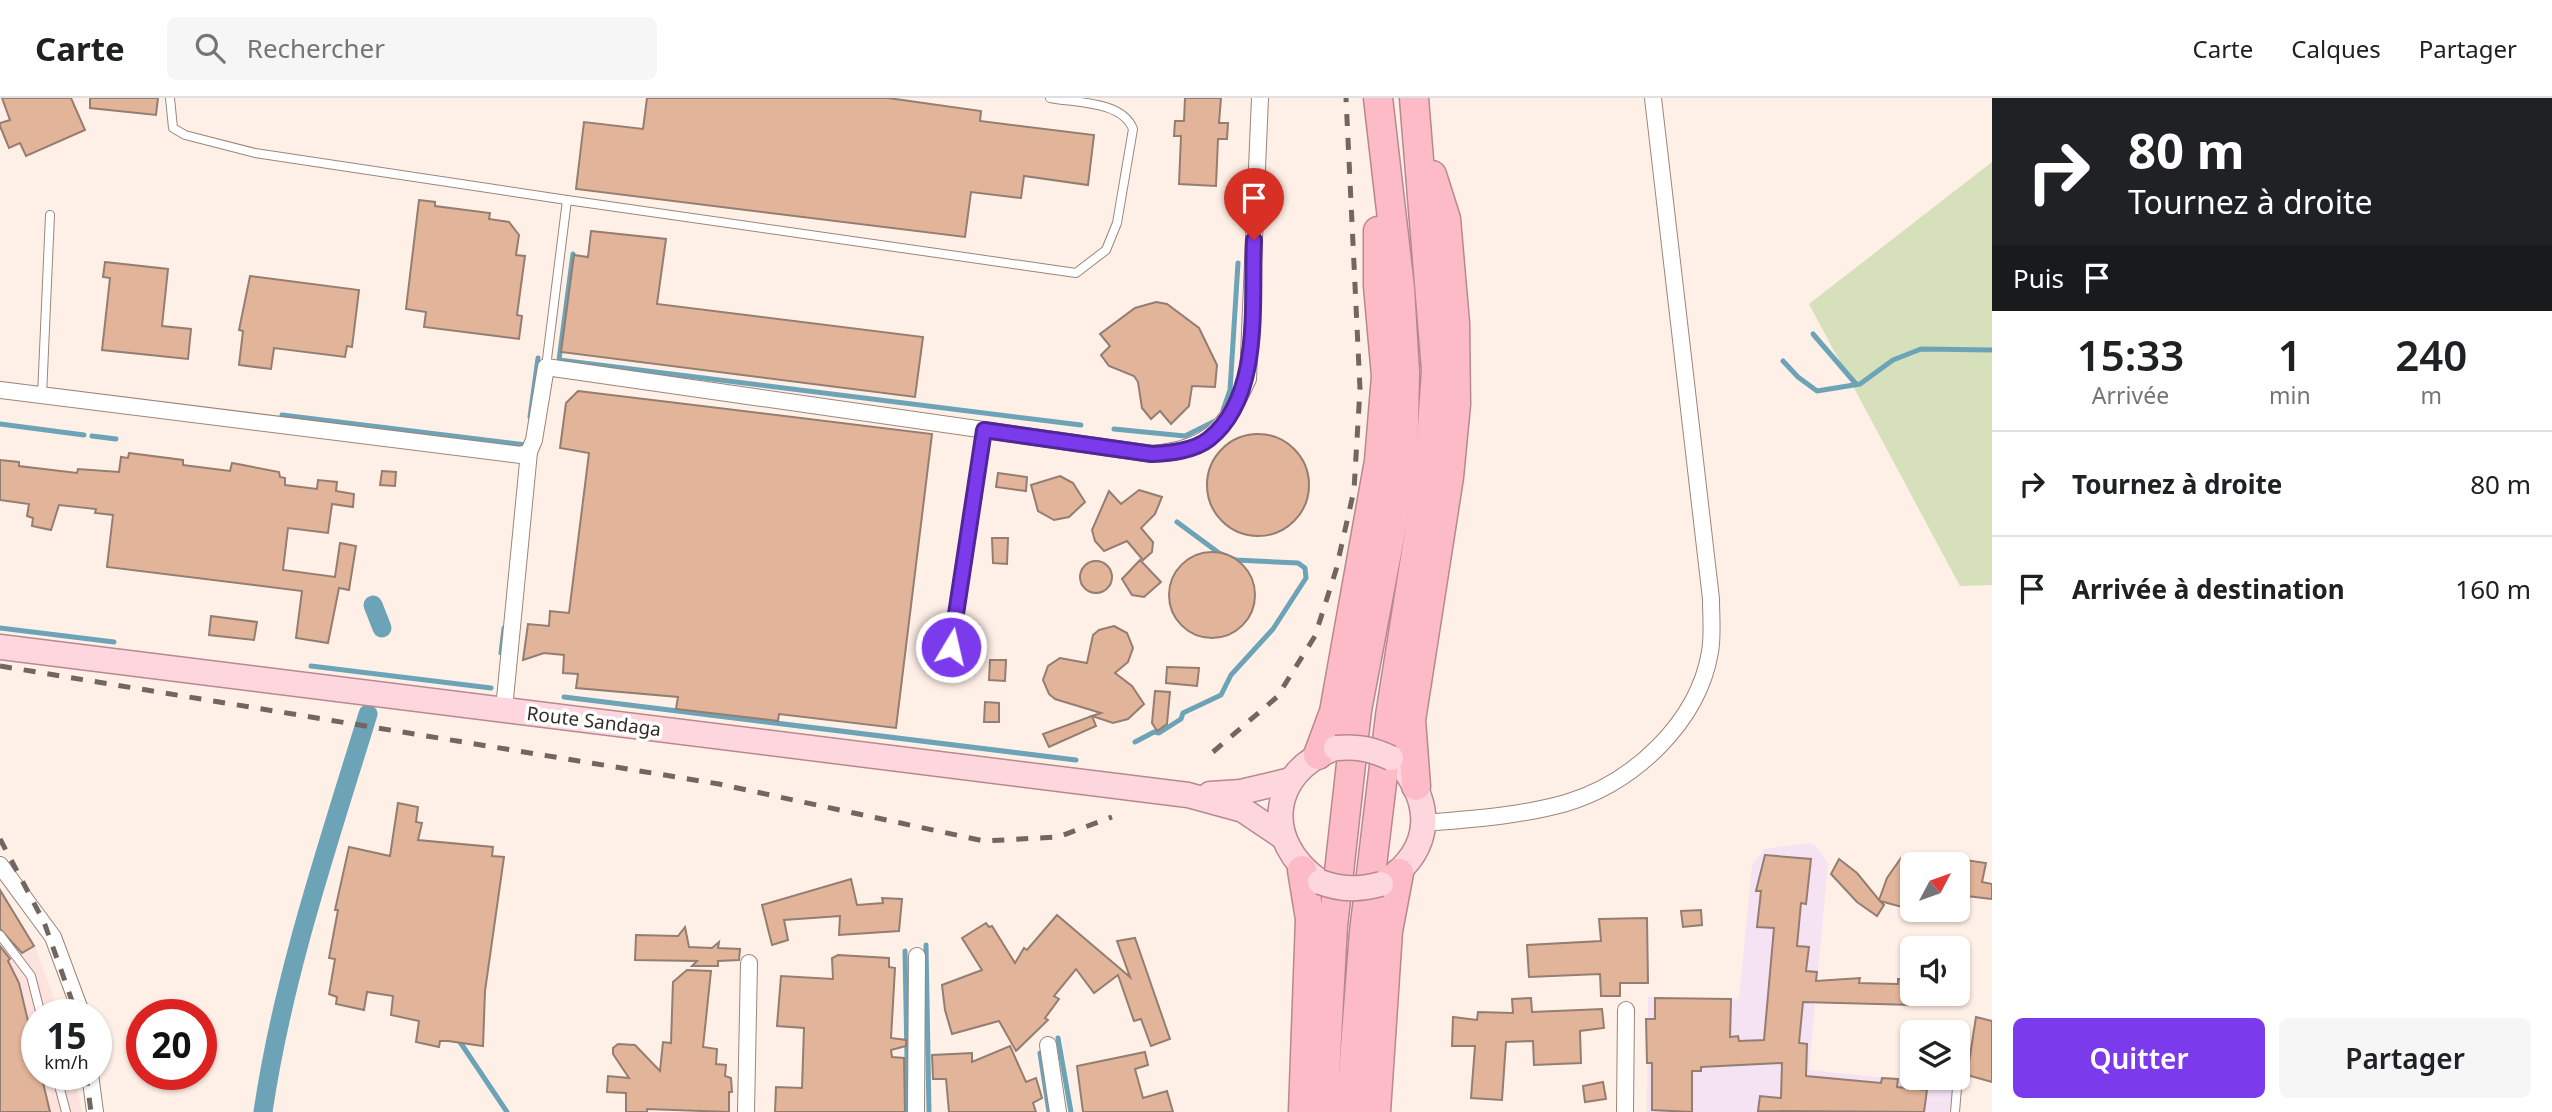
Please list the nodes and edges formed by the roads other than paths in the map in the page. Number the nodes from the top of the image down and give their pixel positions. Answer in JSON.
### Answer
{"nodes":[{"id":1,"x":170,"y":98,"type":"edge"},
{"id":2,"x":1050,"y":98,"type":"edge"},
{"id":3,"x":1260,"y":98,"type":"edge"},
{"id":4,"x":1653,"y":98,"type":"edge"},
{"id":5,"x":1379,"y":107,"type":"edge"},
{"id":6,"x":1414,"y":109,"type":"edge"},
{"id":7,"x":567,"y":200,"type":"junction"},
{"id":8,"x":50,"y":215,"type":"dead end"},
{"id":9,"x":546,"y":368,"type":"junction"},
{"id":10,"x":0,"y":390,"type":"edge"},
{"id":11,"x":42,"y":396,"type":"junction"},
{"id":12,"x":984,"y":430,"type":"junction"},
{"id":13,"x":528,"y":452,"type":"junction"},
{"id":14,"x":0,"y":647,"type":"edge"},
{"id":15,"x":951,"y":647,"type":"dead end"},
{"id":16,"x":504,"y":709,"type":"junction"},
{"id":17,"x":1327,"y":751,"type":"junction"},
{"id":18,"x":1291,"y":780,"type":"junction"},
{"id":19,"x":1416,"y":786,"type":"junction"},
{"id":20,"x":1188,"y":795,"type":"junction"},
{"id":21,"x":1424,"y":823,"type":"junction"},
{"id":22,"x":1283,"y":837,"type":"junction"},
{"id":23,"x":0,"y":865,"type":"edge"},
{"id":24,"x":1311,"y":876,"type":"junction"},
{"id":25,"x":1390,"y":878,"type":"junction"},
{"id":26,"x":0,"y":935,"type":"edge"},
{"id":27,"x":916,"y":956,"type":"dead end"},
{"id":28,"x":749,"y":963,"type":"dead end"},
{"id":29,"x":37,"y":999,"type":"edge"},
{"id":30,"x":76,"y":999,"type":"edge"},
{"id":31,"x":1626,"y":1010,"type":"dead end"},
{"id":32,"x":1048,"y":1045,"type":"dead end"},
{"id":33,"x":60,"y":1090,"type":"edge"},
{"id":34,"x":93,"y":1090,"type":"edge"},
{"id":35,"x":1957,"y":1090,"type":"edge"},
{"id":36,"x":66,"y":1112,"type":"edge"},
{"id":37,"x":96,"y":1112,"type":"edge"},
{"id":38,"x":746,"y":1112,"type":"edge"},
{"id":39,"x":916,"y":1112,"type":"edge"},
{"id":40,"x":1058,"y":1112,"type":"edge"},
{"id":41,"x":1303,"y":1112,"type":"edge"},
{"id":42,"x":1323,"y":1112,"type":"edge"},
{"id":43,"x":1350,"y":1112,"type":"edge"},
{"id":44,"x":1376,"y":1112,"type":"edge"},
{"id":45,"x":1625,"y":1112,"type":"edge"},
{"id":46,"x":1955,"y":1112,"type":"edge"}],
"edges":[{"from":1,"to":7,"type":"lane"},
{"from":2,"to":7,"type":"lane"},
{"from":3,"to":12,"type":"street"},
{"from":4,"to":21,"type":"street"},
{"from":5,"to":17,"type":"highway"},
{"from":5,"to":42,"type":"highway"},
{"from":6,"to":19,"type":"highway"},
{"from":6,"to":43,"type":"highway"},
{"from":7,"to":9,"type":"lane"},
{"from":8,"to":11,"type":"lane"},
{"from":9,"to":12,"type":"street"},
{"from":9,"to":13,"type":"street"},
{"from":10,"to":11,"type":"street"},
{"from":11,"to":13,"type":"street"},
{"from":12,"to":15,"type":"lane"},
{"from":13,"to":16,"type":"street"},
{"from":14,"to":16,"type":"main road","name":"Route Sandaga"},
{"from":16,"to":20,"type":"main road","name":"Route Sandaga"},
{"from":17,"to":18,"type":"main road"},
{"from":17,"to":19,"type":"main road","bridge":true},
{"from":18,"to":20,"type":"main road"},
{"from":18,"to":22,"type":"main road"},
{"from":19,"to":21,"type":"main road"},
{"from":20,"to":22,"type":"main road"},
{"from":21,"to":25,"type":"main road"},
{"from":22,"to":24,"type":"main road"},
{"from":23,"to":30,"type":"street"},
{"from":24,"to":25,"type":"main road","bridge":true},
{"from":24,"to":41,"type":"highway"},
{"from":25,"to":44,"type":"highway"},
{"from":26,"to":29,"type":"lane"},
{"from":27,"to":39,"type":"street"},
{"from":28,"to":38,"type":"street"},
{"from":31,"to":45,"type":"street"},
{"from":32,"to":40,"type":"street"},
{"from":33,"to":36,"type":"lane"},
{"from":34,"to":37,"type":"street"},
{"from":35,"to":46,"type":"lane"}]}
